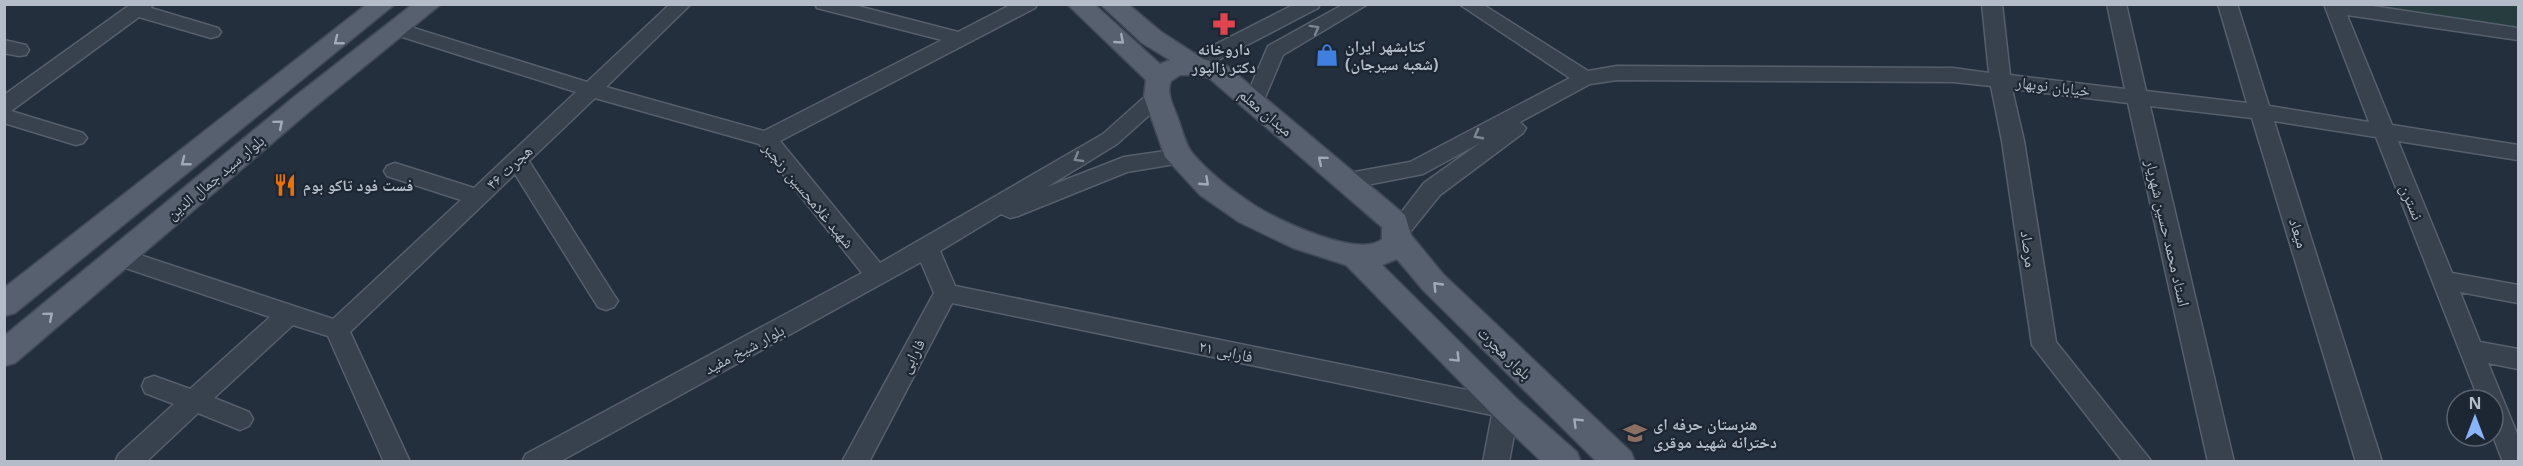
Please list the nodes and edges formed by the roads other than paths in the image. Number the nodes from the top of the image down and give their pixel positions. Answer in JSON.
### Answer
{"nodes":[{"id":1,"x":429,"y":4,"type":"edge"},
{"id":2,"x":682,"y":4,"type":"edge"},
{"id":3,"x":824,"y":4,"type":"edge"},
{"id":4,"x":1028,"y":4,"type":"edge"},
{"id":5,"x":1079,"y":4,"type":"edge"},
{"id":6,"x":1112,"y":4,"type":"edge"},
{"id":7,"x":1311,"y":4,"type":"edge"},
{"id":8,"x":1359,"y":4,"type":"edge"},
{"id":9,"x":1992,"y":4,"type":"edge"},
{"id":10,"x":2116,"y":4,"type":"edge"},
{"id":11,"x":2227,"y":4,"type":"edge"},
{"id":12,"x":378,"y":5,"type":"edge"},
{"id":13,"x":2334,"y":6,"type":"edge"},
{"id":14,"x":141,"y":7,"type":"edge"},
{"id":15,"x":1481,"y":7,"type":"edge"},
{"id":16,"x":397,"y":29,"type":"junction"},
{"id":17,"x":211,"y":32,"type":"dead end"},
{"id":18,"x":2518,"y":34,"type":"edge"},
{"id":19,"x":1255,"y":35,"type":"junction"},
{"id":20,"x":961,"y":39,"type":"junction"},
{"id":21,"x":1275,"y":51,"type":"junction"},
{"id":22,"x":1194,"y":64,"type":"junction"},
{"id":23,"x":1585,"y":78,"type":"junction"},
{"id":24,"x":2000,"y":80,"type":"junction"},
{"id":25,"x":1158,"y":87,"type":"junction"},
{"id":26,"x":591,"y":90,"type":"junction"},
{"id":27,"x":2137,"y":97,"type":"junction"},
{"id":28,"x":1254,"y":102,"type":"junction"},
{"id":29,"x":4,"y":106,"type":"edge"},
{"id":30,"x":2262,"y":112,"type":"junction"},
{"id":31,"x":4,"y":116,"type":"edge"},
{"id":32,"x":2383,"y":129,"type":"junction"},
{"id":33,"x":76,"y":138,"type":"dead end"},
{"id":34,"x":766,"y":139,"type":"junction"},
{"id":35,"x":1110,"y":139,"type":"junction"},
{"id":36,"x":2518,"y":152,"type":"edge"},
{"id":37,"x":1179,"y":157,"type":"junction"},
{"id":38,"x":517,"y":160,"type":"junction"},
{"id":39,"x":1124,"y":165,"type":"junction"},
{"id":40,"x":1415,"y":169,"type":"junction"},
{"id":41,"x":396,"y":171,"type":"dead end"},
{"id":42,"x":1346,"y":180,"type":"junction"},
{"id":43,"x":1432,"y":189,"type":"junction"},
{"id":44,"x":478,"y":197,"type":"junction"},
{"id":45,"x":950,"y":234,"type":"junction"},
{"id":46,"x":1398,"y":235,"type":"junction"},
{"id":47,"x":927,"y":248,"type":"junction"},
{"id":48,"x":119,"y":257,"type":"junction"},
{"id":49,"x":1356,"y":257,"type":"junction"},
{"id":50,"x":878,"y":276,"type":"junction"},
{"id":51,"x":2444,"y":280,"type":"junction"},
{"id":52,"x":946,"y":293,"type":"junction"},
{"id":53,"x":2518,"y":294,"type":"edge"},
{"id":54,"x":606,"y":302,"type":"dead end"},
{"id":55,"x":4,"y":305,"type":"edge"},
{"id":56,"x":289,"y":314,"type":"junction"},
{"id":57,"x":337,"y":330,"type":"junction"},
{"id":58,"x":2471,"y":350,"type":"junction"},
{"id":59,"x":4,"y":354,"type":"edge"},
{"id":60,"x":2518,"y":359,"type":"edge"},
{"id":61,"x":154,"y":386,"type":"dead end"},
{"id":62,"x":2486,"y":388,"type":"edge"},
{"id":63,"x":194,"y":401,"type":"junction"},
{"id":64,"x":1506,"y":408,"type":"junction"},
{"id":65,"x":240,"y":419,"type":"dead end"},
{"id":66,"x":2505,"y":435,"type":"edge"},
{"id":67,"x":128,"y":462,"type":"edge"},
{"id":68,"x":397,"y":462,"type":"edge"},
{"id":69,"x":535,"y":462,"type":"edge"},
{"id":70,"x":855,"y":462,"type":"edge"},
{"id":71,"x":1496,"y":462,"type":"edge"},
{"id":72,"x":1565,"y":462,"type":"edge"},
{"id":73,"x":1619,"y":462,"type":"edge"},
{"id":74,"x":2139,"y":462,"type":"edge"},
{"id":75,"x":2221,"y":462,"type":"edge"},
{"id":76,"x":2368,"y":462,"type":"edge"},
{"id":77,"x":2516,"y":462,"type":"edge"}],
"edges":[{"from":1,"to":16,"type":"main road","name":"بلوار سید جمال الدین"},
{"from":2,"to":26,"type":"street","name":"هجرت ۴۶"},
{"from":3,"to":20,"type":"street"},
{"from":4,"to":20,"type":"street"},
{"from":5,"to":25,"type":"main road","one_way":true},
{"from":6,"to":22,"type":"main road"},
{"from":7,"to":19,"type":"street"},
{"from":21,"to":8,"type":"street","one_way":true},
{"from":9,"to":24,"type":"street","name":"مرصاد"},
{"from":10,"to":27,"type":"street","name":"استاد محمد حسین شهریار"},
{"from":11,"to":30,"type":"street","name":"میعاد"},
{"from":12,"to":55,"type":"main road","name":"بلوار سید جمال الدین","one_way":true},
{"from":13,"to":18,"type":"street"},
{"from":13,"to":32,"type":"street","name":"نسترن"},
{"from":14,"to":17,"type":"street"},
{"from":14,"to":29,"type":"street"},
{"from":15,"to":23,"type":"street"},
{"from":16,"to":26,"type":"street","name":"شهید غلامحسین رنجبر"},
{"from":48,"to":16,"type":"main road","name":"بلوار سید جمال الدین","one_way":true},
{"from":19,"to":21,"type":"street"},
{"from":19,"to":22,"type":"street"},
{"from":20,"to":34,"type":"street"},
{"from":21,"to":28,"type":"street"},
{"from":22,"to":25,"type":"main road"},
{"from":22,"to":28,"type":"main road","name":"میدان معلم"},
{"from":23,"to":24,"type":"street","name":"خیابان نوبهار"},
{"from":23,"to":40,"type":"street","one_way":true},
{"from":23,"to":43,"type":"street"},
{"from":24,"to":27,"type":"street","name":"خیابان نوبهار"},
{"from":24,"to":74,"type":"street","name":"مرصاد"},
{"from":25,"to":35,"type":"street"},
{"from":25,"to":37,"type":"main road"},
{"from":26,"to":34,"type":"street","name":"شهید غلامحسین رنجبر"},
{"from":26,"to":38,"type":"street","name":"هجرت ۴۶"},
{"from":27,"to":30,"type":"street","name":"خیابان نوبهار"},
{"from":27,"to":75,"type":"street","name":"استاد محمد حسین شهریار"},
{"from":42,"to":28,"type":"main road","name":"میدان معلم","one_way":true},
{"from":30,"to":32,"type":"street","name":"خیابان نوبهار"},
{"from":30,"to":76,"type":"street","name":"میعاد"},
{"from":31,"to":33,"type":"street"},
{"from":32,"to":36,"type":"street","name":"خیابان نوبهار"},
{"from":32,"to":51,"type":"street","name":"نسترن"},
{"from":34,"to":50,"type":"street","name":"شهید غلامحسین رنجبر"},
{"from":35,"to":39,"type":"street"},
{"from":35,"to":45,"type":"street","one_way":true},
{"from":37,"to":39,"type":"street"},
{"from":37,"to":49,"type":"main road","one_way":true},
{"from":38,"to":44,"type":"street","name":"هجرت ۴۶"},
{"from":38,"to":54,"type":"street"},
{"from":39,"to":45,"type":"street"},
{"from":40,"to":42,"type":"street"},
{"from":40,"to":43,"type":"street"},
{"from":41,"to":44,"type":"street"},
{"from":42,"to":46,"type":"main road","name":"میدان معلم"},
{"from":43,"to":46,"type":"street"},
{"from":44,"to":57,"type":"street","name":"هجرت ۴۶"},
{"from":45,"to":47,"type":"street","name":"بلوار شیخ مفید"},
{"from":46,"to":49,"type":"main road"},
{"from":73,"to":46,"type":"main road","name":"بلوار هجرت","one_way":true},
{"from":47,"to":50,"type":"street","name":"بلوار شیخ مفید"},
{"from":47,"to":52,"type":"street"},
{"from":48,"to":56,"type":"street"},
{"from":59,"to":48,"type":"main road","name":"بلوار سید جمال الدین","one_way":true},
{"from":49,"to":64,"type":"main road","one_way":true},
{"from":50,"to":69,"type":"street","name":"بلوار شیخ مفید"},
{"from":51,"to":53,"type":"street"},
{"from":51,"to":58,"type":"street","name":"نسترن"},
{"from":52,"to":64,"type":"street","name":"فارابی ۲۱"},
{"from":52,"to":70,"type":"street","name":"فارابی"},
{"from":56,"to":57,"type":"street"},
{"from":56,"to":63,"type":"street"},
{"from":57,"to":68,"type":"street"},
{"from":58,"to":60,"type":"street"},
{"from":58,"to":62,"type":"street","name":"نسترن"},
{"from":61,"to":63,"type":"street"},
{"from":63,"to":65,"type":"street"},
{"from":63,"to":67,"type":"street"},
{"from":64,"to":71,"type":"street"},
{"from":64,"to":72,"type":"main road"},
{"from":66,"to":77,"type":"street"}]}
